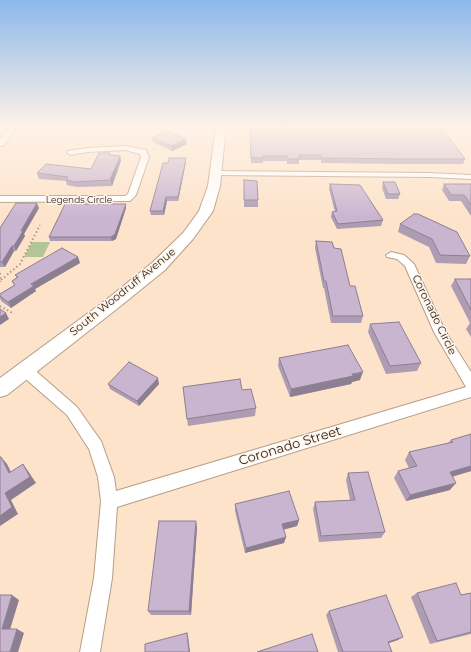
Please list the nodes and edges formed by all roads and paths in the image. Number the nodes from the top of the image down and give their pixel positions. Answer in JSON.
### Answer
{"nodes":[{"id":1,"x":145,"y":156,"type":"edge"},
{"id":2,"x":221,"y":156,"type":"edge"},
{"id":3,"x":221,"y":173,"type":"junction"},
{"id":4,"x":471,"y":177,"type":"edge"},
{"id":5,"x":2,"y":199,"type":"edge"},
{"id":6,"x":40,"y":225,"type":"dead end"},
{"id":7,"x":391,"y":255,"type":"dead end"},
{"id":8,"x":8,"y":273,"type":"junction"},
{"id":9,"x":0,"y":274,"type":"edge"},
{"id":10,"x":1,"y":281,"type":"edge"},
{"id":11,"x":0,"y":306,"type":"edge"},
{"id":12,"x":14,"y":314,"type":"dead end"},
{"id":13,"x":25,"y":370,"type":"junction"},
{"id":14,"x":471,"y":383,"type":"edge"},
{"id":15,"x":0,"y":389,"type":"edge"},
{"id":16,"x":471,"y":391,"type":"edge"},
{"id":17,"x":109,"y":501,"type":"junction"},
{"id":18,"x":90,"y":652,"type":"edge"}],
"edges":[{"from":1,"to":5,"type":"street","name":"Legends Circle"},
{"from":2,"to":3,"type":"main road","name":"South Woodruff Avenue"},
{"from":3,"to":4,"type":"street"},
{"from":3,"to":13,"type":"main road","name":"South Woodruff Avenue"},
{"from":6,"to":8,"type":"path"},
{"from":7,"to":14,"type":"street","name":"Coronado Circle"},
{"from":8,"to":9,"type":"path"},
{"from":8,"to":10,"type":"path"},
{"from":9,"to":10,"type":"path"},
{"from":11,"to":12,"type":"path"},
{"from":13,"to":15,"type":"main road","name":"South Woodruff Avenue"},
{"from":13,"to":17,"type":"street"},
{"from":16,"to":17,"type":"street","name":"Coronado Street"},
{"from":17,"to":18,"type":"street"}]}
